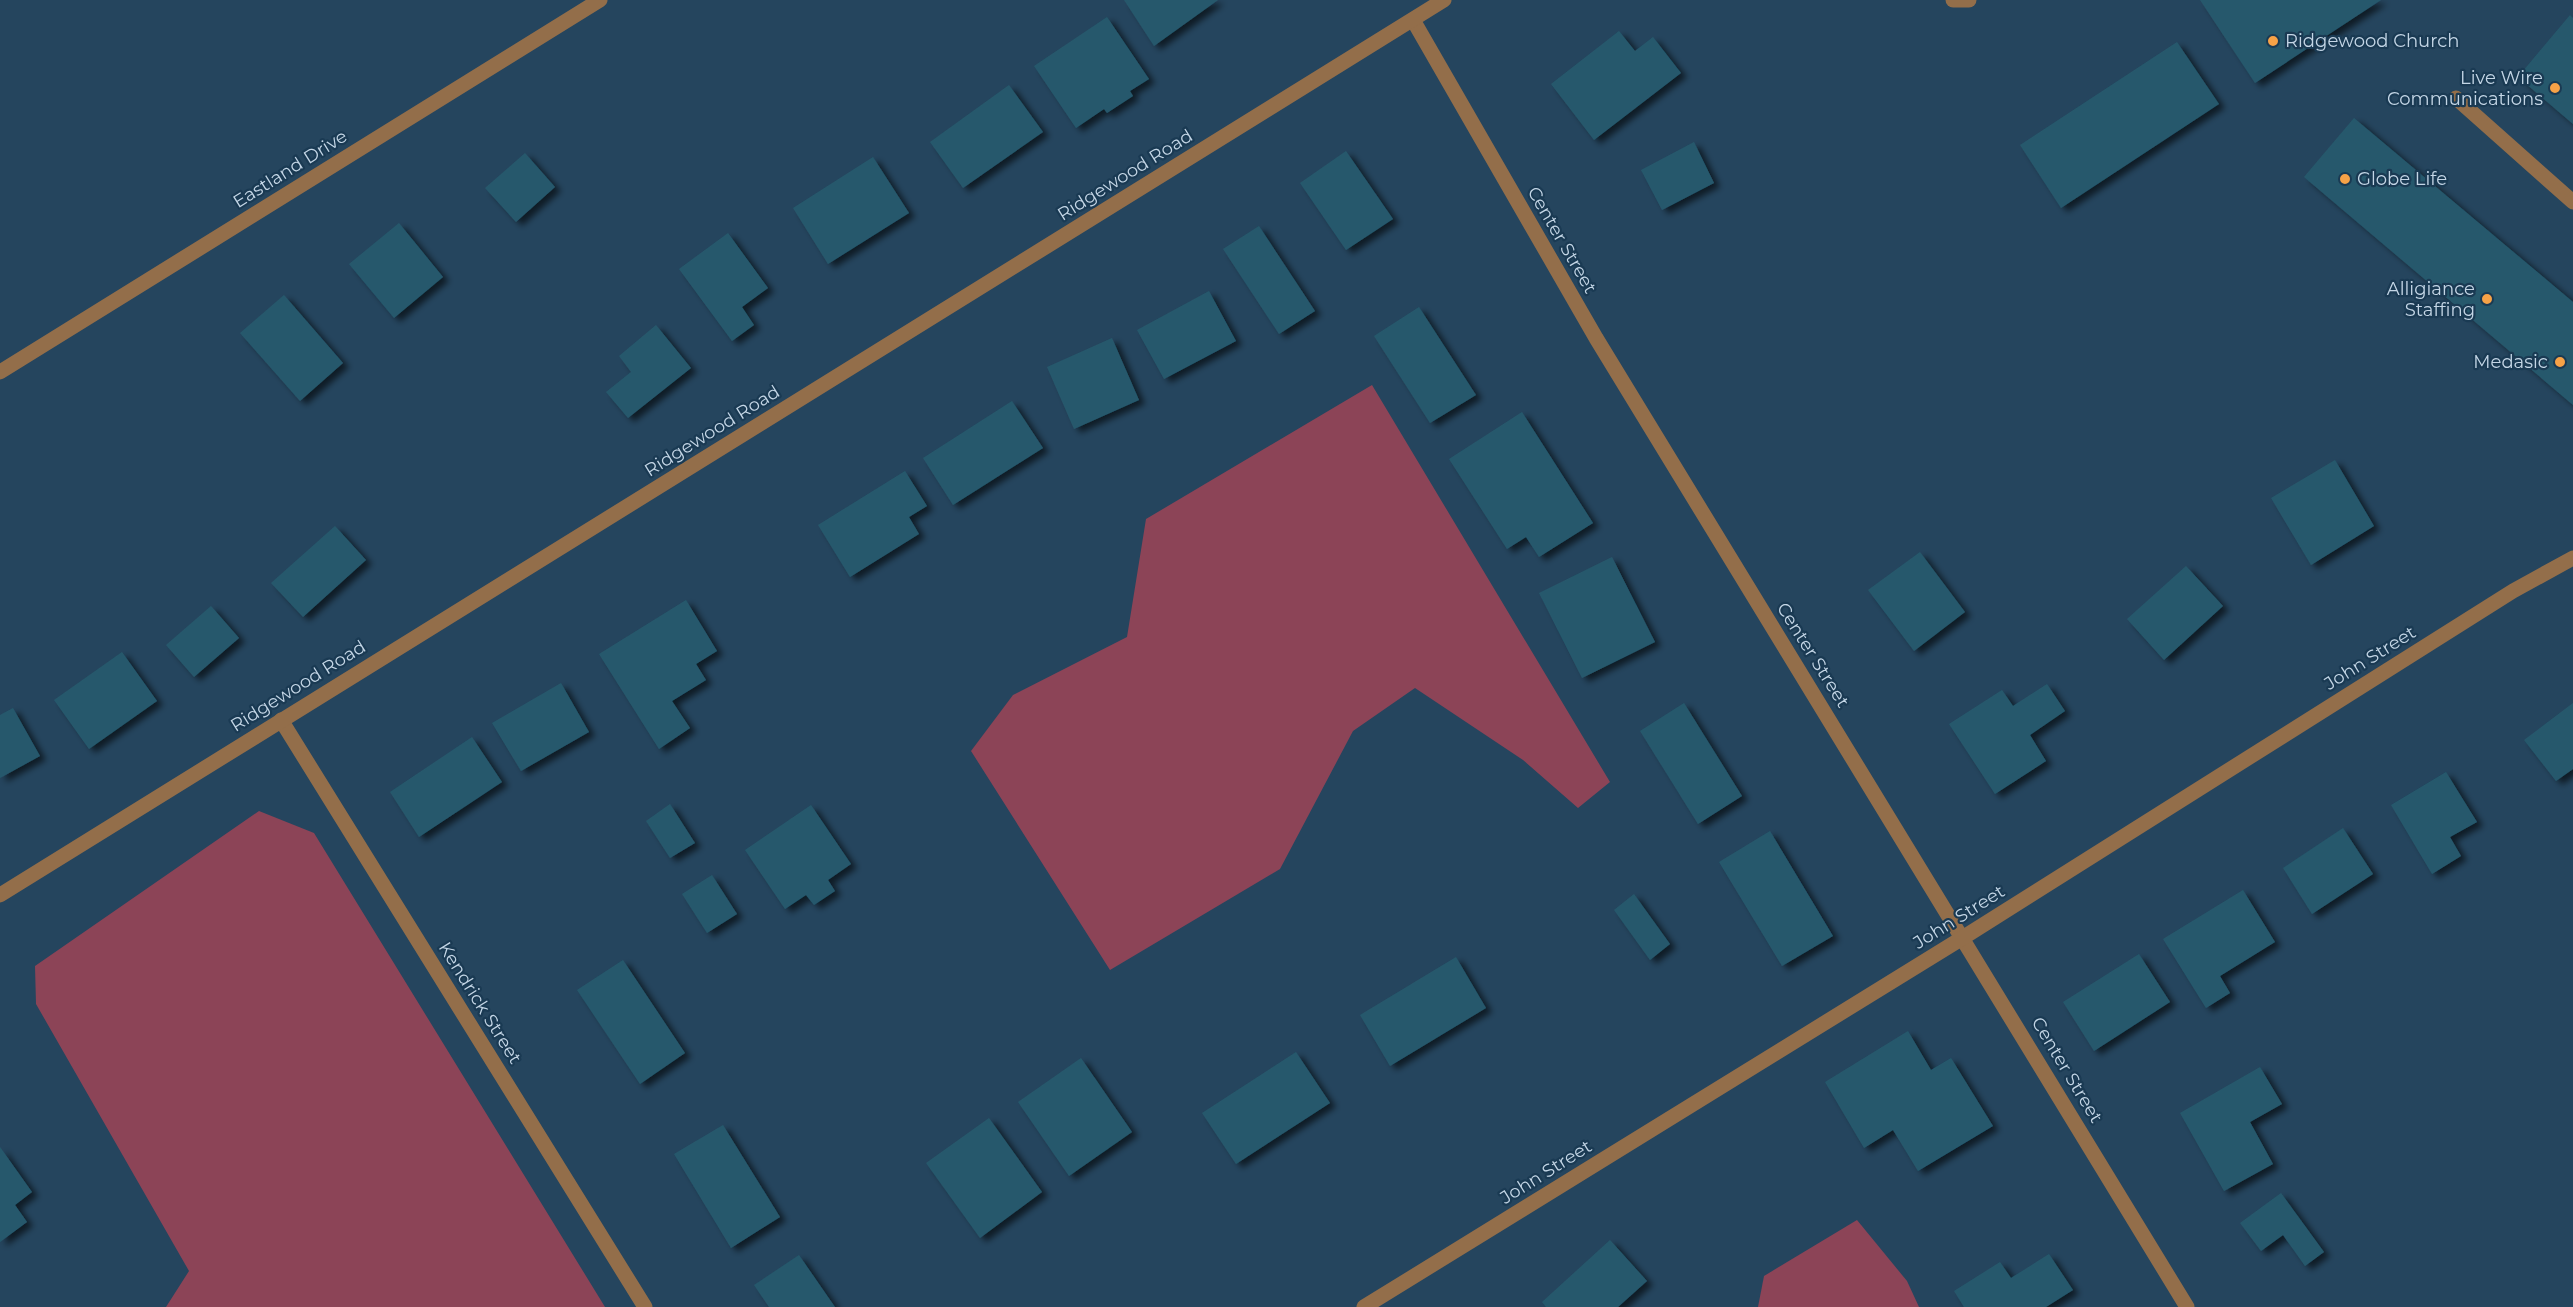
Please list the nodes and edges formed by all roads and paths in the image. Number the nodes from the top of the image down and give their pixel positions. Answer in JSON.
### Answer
{"nodes":[{"id":1,"x":600,"y":0,"type":"edge"},
{"id":2,"x":1444,"y":0,"type":"edge"},
{"id":3,"x":1953,"y":0,"type":"edge"},
{"id":4,"x":1970,"y":0,"type":"edge"},
{"id":5,"x":1413,"y":20,"type":"junction"},
{"id":6,"x":2456,"y":98,"type":"dead end"},
{"id":7,"x":2573,"y":202,"type":"edge"},
{"id":8,"x":0,"y":372,"type":"edge"},
{"id":9,"x":2573,"y":558,"type":"edge"},
{"id":10,"x":281,"y":720,"type":"junction"},
{"id":11,"x":0,"y":895,"type":"edge"},
{"id":12,"x":1964,"y":937,"type":"junction"},
{"id":13,"x":645,"y":1307,"type":"edge"},
{"id":14,"x":1364,"y":1307,"type":"edge"},
{"id":15,"x":2187,"y":1307,"type":"edge"}],
"edges":[{"from":1,"to":8,"type":"street","name":"Eastland Drive"},
{"from":2,"to":5,"type":"street","name":"Ridgewood Road"},
{"from":3,"to":4,"type":"street"},
{"from":5,"to":10,"type":"street","name":"Ridgewood Road"},
{"from":5,"to":12,"type":"street","name":"Center Street"},
{"from":6,"to":7,"type":"street"},
{"from":9,"to":12,"type":"street","name":"John Street"},
{"from":10,"to":11,"type":"street","name":"Ridgewood Road"},
{"from":10,"to":13,"type":"street","name":"Kendrick Street"},
{"from":12,"to":14,"type":"street","name":"John Street"},
{"from":12,"to":15,"type":"street","name":"Center Street"}]}
